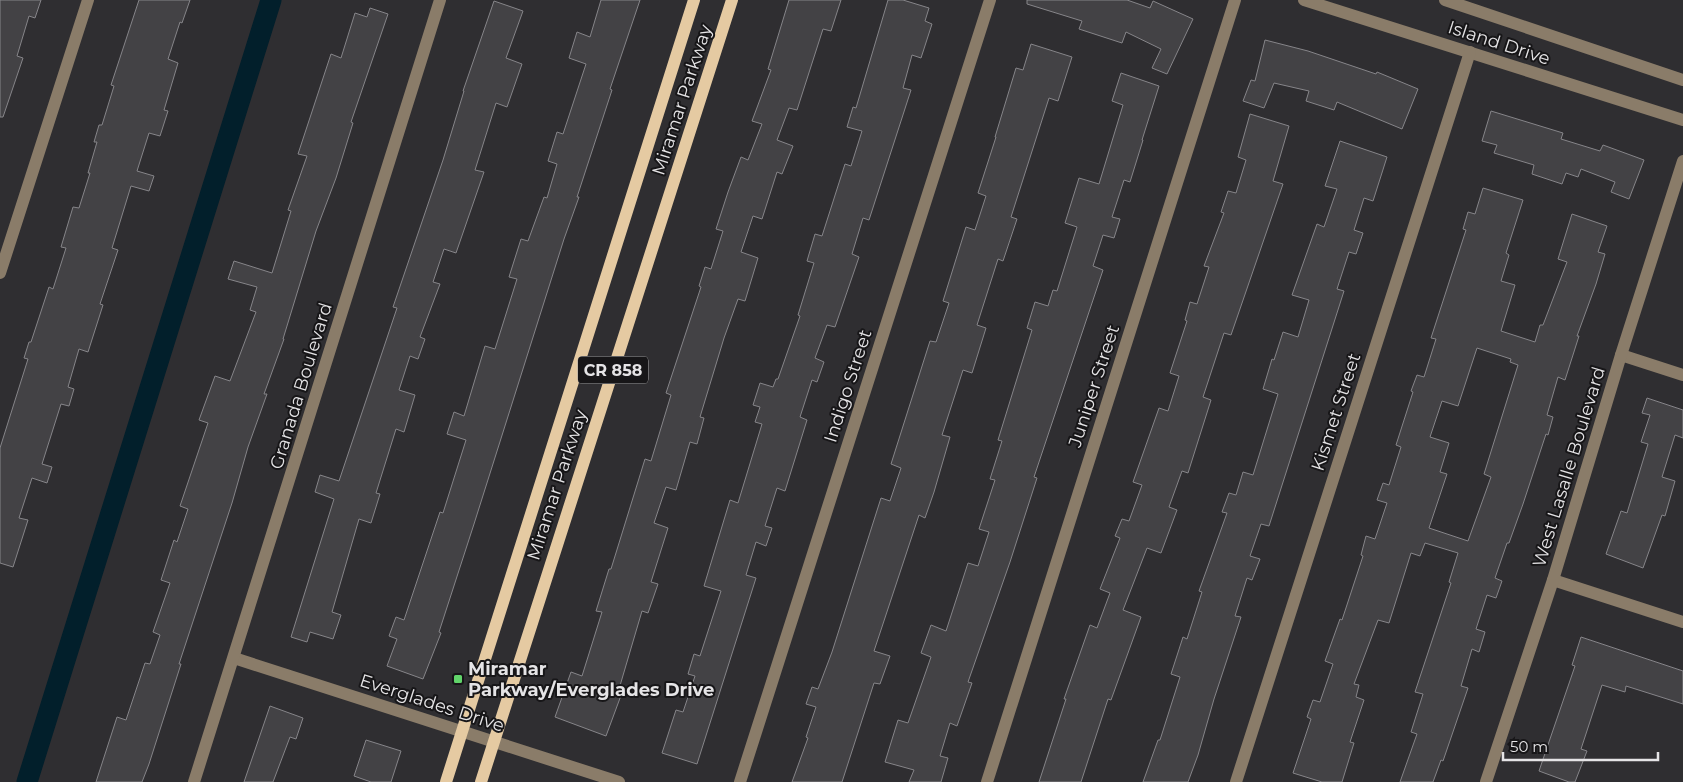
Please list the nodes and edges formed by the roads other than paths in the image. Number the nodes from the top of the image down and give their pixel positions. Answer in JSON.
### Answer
{"nodes":[{"id":1,"x":88,"y":0,"type":"edge"},
{"id":2,"x":440,"y":0,"type":"edge"},
{"id":3,"x":694,"y":0,"type":"edge"},
{"id":4,"x":732,"y":0,"type":"edge"},
{"id":5,"x":990,"y":0,"type":"edge"},
{"id":6,"x":1234,"y":0,"type":"edge"},
{"id":7,"x":1304,"y":0,"type":"edge"},
{"id":8,"x":1445,"y":0,"type":"edge"},
{"id":9,"x":1484,"y":6,"type":"edge"},
{"id":10,"x":1470,"y":52,"type":"junction"},
{"id":11,"x":1683,"y":80,"type":"edge"},
{"id":12,"x":1683,"y":120,"type":"edge"},
{"id":13,"x":1683,"y":161,"type":"edge"},
{"id":14,"x":0,"y":273,"type":"edge"},
{"id":15,"x":1621,"y":355,"type":"junction"},
{"id":16,"x":1683,"y":375,"type":"edge"},
{"id":17,"x":1553,"y":580,"type":"junction"},
{"id":18,"x":1683,"y":622,"type":"edge"},
{"id":19,"x":234,"y":658,"type":"junction"},
{"id":20,"x":462,"y":731,"type":"junction"},
{"id":21,"x":493,"y":741,"type":"junction"},
{"id":22,"x":194,"y":782,"type":"edge"},
{"id":23,"x":446,"y":782,"type":"edge"},
{"id":24,"x":480,"y":782,"type":"edge"},
{"id":25,"x":619,"y":782,"type":"edge"},
{"id":26,"x":740,"y":782,"type":"edge"},
{"id":27,"x":987,"y":782,"type":"edge"},
{"id":28,"x":1236,"y":782,"type":"edge"},
{"id":29,"x":1486,"y":782,"type":"edge"}],
"edges":[{"from":1,"to":14,"type":"street"},
{"from":2,"to":19,"type":"street","name":"Granada Boulevard"},
{"from":3,"to":20,"type":"main road","name":"Miramar Parkway","number":"CR 858"},
{"from":4,"to":21,"type":"main road","name":"Miramar Parkway","number":"CR 858"},
{"from":5,"to":26,"type":"street","name":"Indigo Street"},
{"from":6,"to":27,"type":"street","name":"Juniper Street"},
{"from":7,"to":10,"type":"street","name":"Island Drive"},
{"from":8,"to":9,"type":"street","name":"Island Drive"},
{"from":9,"to":11,"type":"street","name":"Island Drive"},
{"from":10,"to":12,"type":"street","name":"Island Drive"},
{"from":10,"to":28,"type":"street","name":"Kismet Street"},
{"from":13,"to":15,"type":"street","name":"West Lasalle Boulevard"},
{"from":15,"to":16,"type":"street"},
{"from":15,"to":17,"type":"street","name":"West Lasalle Boulevard"},
{"from":17,"to":18,"type":"street"},
{"from":17,"to":29,"type":"street","name":"West Lasalle Boulevard"},
{"from":19,"to":20,"type":"street","name":"Everglades Drive"},
{"from":19,"to":22,"type":"street","name":"Granada Boulevard"},
{"from":20,"to":21,"type":"street","name":"Everglades Drive"},
{"from":20,"to":23,"type":"main road","name":"Miramar Parkway","number":"CR 858"},
{"from":21,"to":24,"type":"main road","name":"Miramar Parkway","number":"CR 858"},
{"from":21,"to":25,"type":"street","name":"Everglades Drive"}]}
